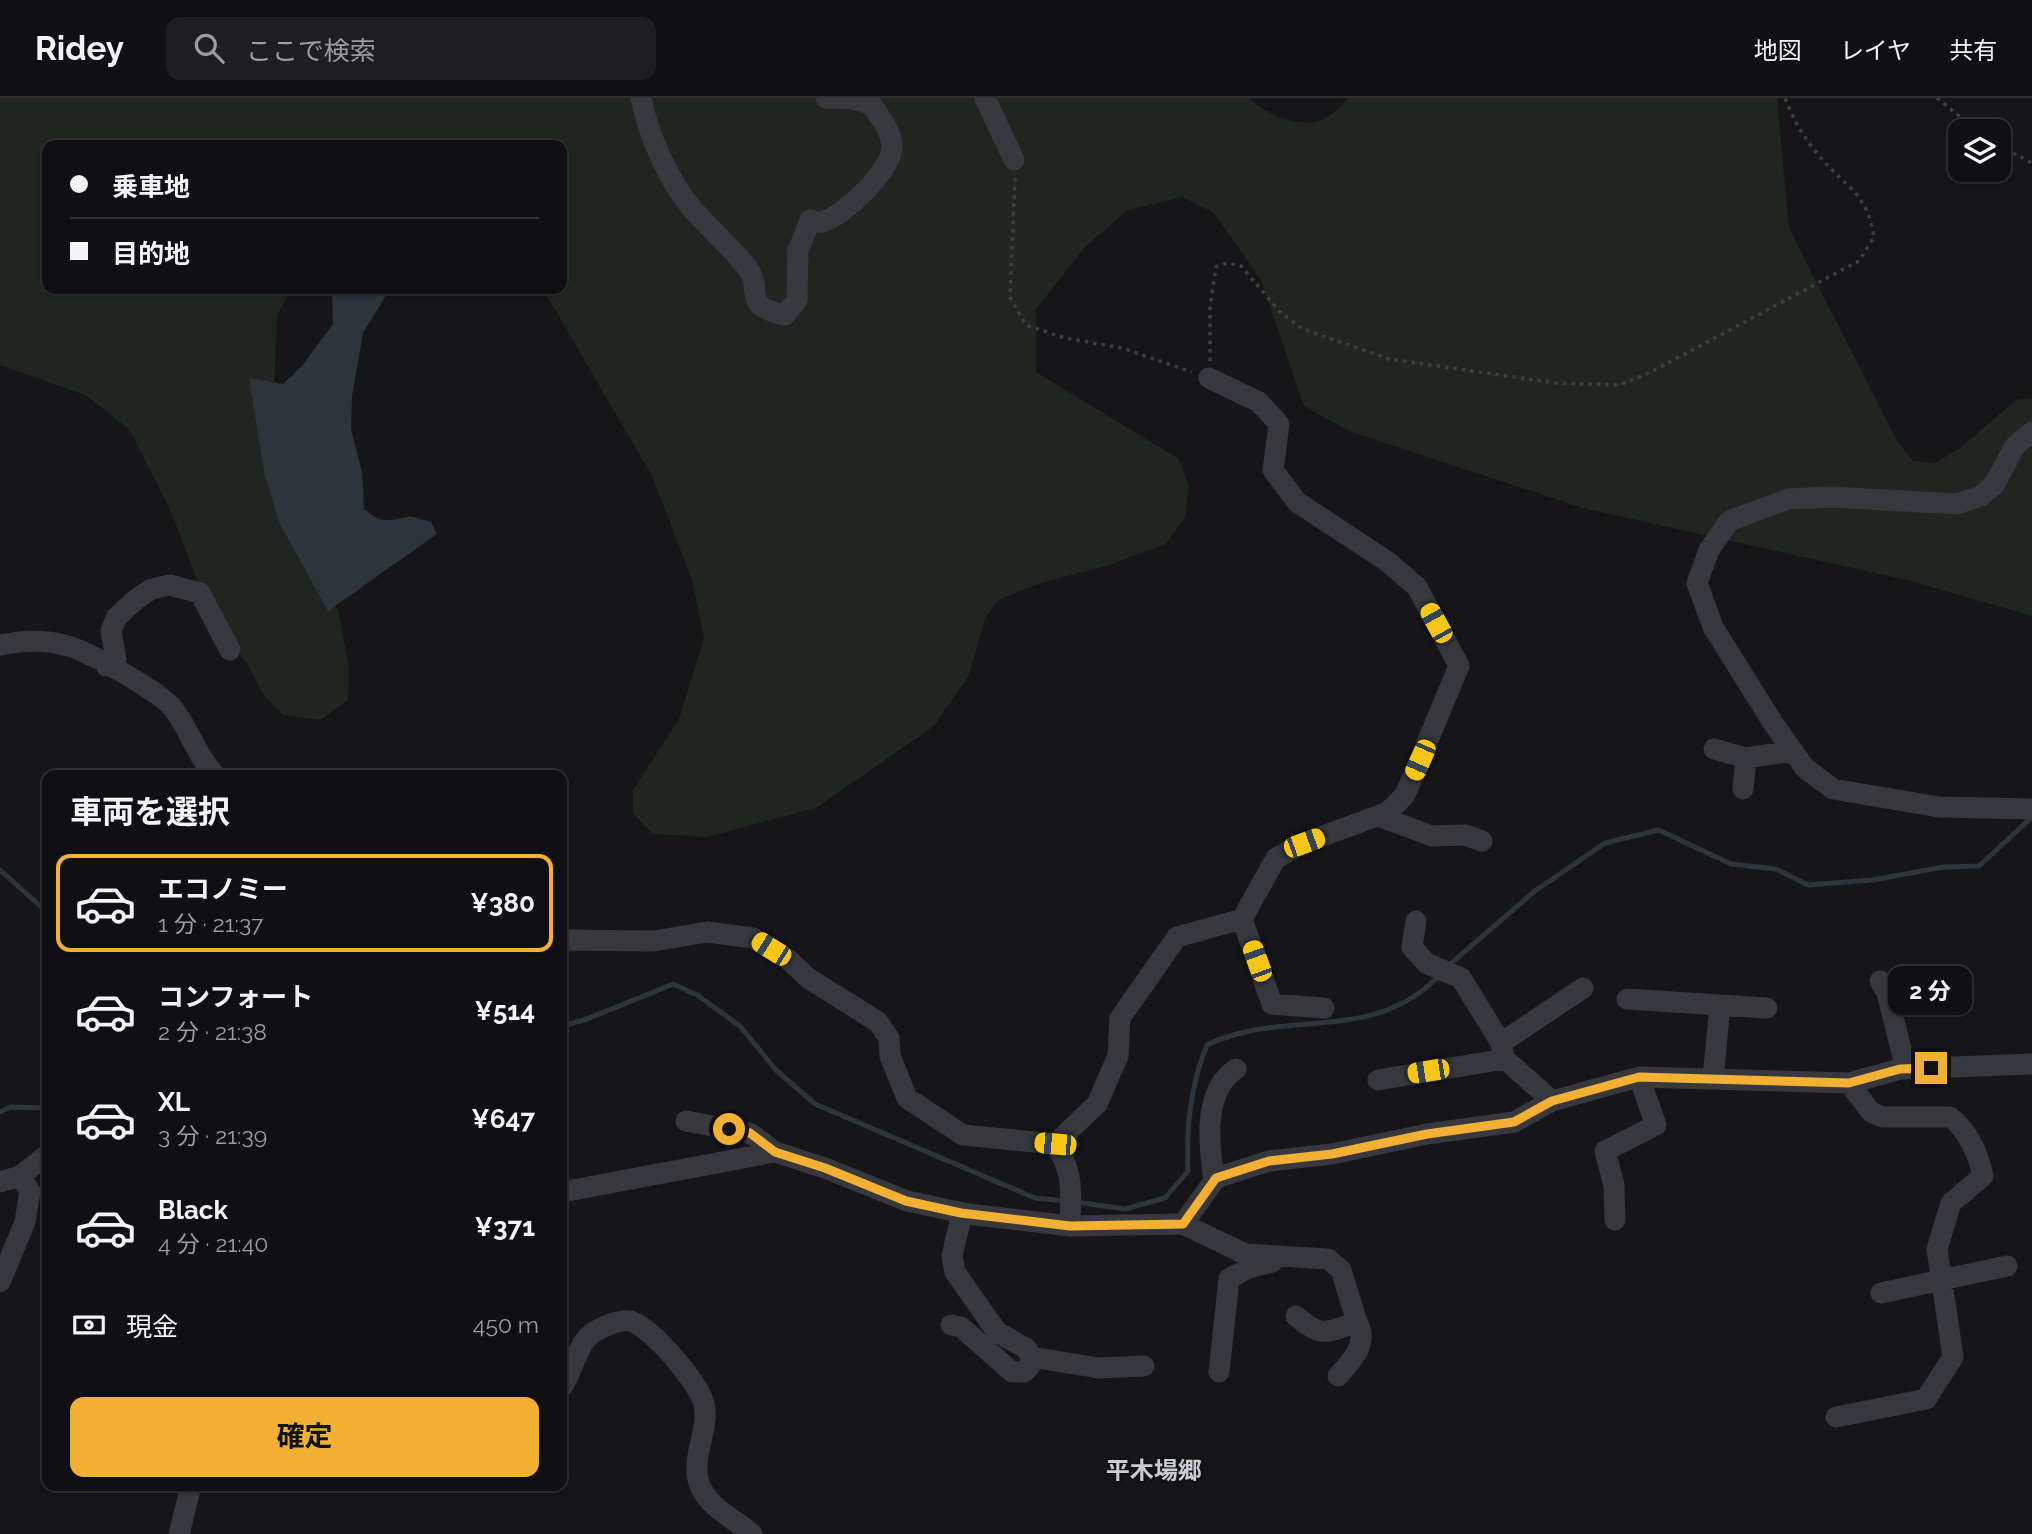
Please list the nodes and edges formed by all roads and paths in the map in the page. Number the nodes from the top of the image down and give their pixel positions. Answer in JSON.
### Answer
{"nodes":[{"id":1,"x":641,"y":98,"type":"edge"},
{"id":2,"x":826,"y":98,"type":"edge"},
{"id":3,"x":985,"y":98,"type":"edge"},
{"id":4,"x":1785,"y":98,"type":"edge"},
{"id":5,"x":1937,"y":98,"type":"edge"},
{"id":6,"x":1963,"y":119,"type":"edge"},
{"id":7,"x":2011,"y":152,"type":"edge"},
{"id":8,"x":1014,"y":160,"type":"joint"},
{"id":9,"x":2032,"y":163,"type":"edge"},
{"id":10,"x":1209,"y":378,"type":"junction"},
{"id":11,"x":2032,"y":432,"type":"edge"},
{"id":12,"x":0,"y":645,"type":"edge"},
{"id":13,"x":230,"y":650,"type":"dead end"},
{"id":14,"x":106,"y":666,"type":"junction"},
{"id":15,"x":1714,"y":749,"type":"dead end"},
{"id":16,"x":1793,"y":751,"type":"junction"},
{"id":17,"x":1746,"y":758,"type":"junction"},
{"id":18,"x":210,"y":770,"type":"edge"},
{"id":19,"x":1743,"y":789,"type":"dead end"},
{"id":20,"x":2027,"y":809,"type":"edge"},
{"id":21,"x":1378,"y":816,"type":"junction"},
{"id":22,"x":1482,"y":841,"type":"dead end"},
{"id":23,"x":1242,"y":919,"type":"junction"},
{"id":24,"x":1416,"y":921,"type":"dead end"},
{"id":25,"x":567,"y":940,"type":"edge"},
{"id":26,"x":1880,"y":981,"type":"dead end"},
{"id":27,"x":1583,"y":988,"type":"dead end"},
{"id":28,"x":1627,"y":999,"type":"dead end"},
{"id":29,"x":1720,"y":1005,"type":"junction"},
{"id":30,"x":1767,"y":1007,"type":"dead end"},
{"id":31,"x":1324,"y":1008,"type":"dead end"},
{"id":32,"x":1503,"y":1051,"type":"junction"},
{"id":33,"x":2032,"y":1064,"type":"edge"},
{"id":34,"x":1236,"y":1069,"type":"dead end"},
{"id":35,"x":1906,"y":1069,"type":"junction"},
{"id":36,"x":1639,"y":1077,"type":"junction"},
{"id":37,"x":1713,"y":1079,"type":"junction"},
{"id":38,"x":1378,"y":1080,"type":"dead end"},
{"id":39,"x":1849,"y":1083,"type":"junction"},
{"id":40,"x":1552,"y":1101,"type":"junction"},
{"id":41,"x":686,"y":1121,"type":"dead end"},
{"id":42,"x":1055,"y":1144,"type":"junction"},
{"id":43,"x":775,"y":1152,"type":"junction"},
{"id":44,"x":42,"y":1158,"type":"edge"},
{"id":45,"x":10,"y":1179,"type":"edge"},
{"id":46,"x":1214,"y":1181,"type":"junction"},
{"id":47,"x":567,"y":1191,"type":"edge"},
{"id":48,"x":961,"y":1213,"type":"junction"},
{"id":49,"x":1070,"y":1220,"type":"junction"},
{"id":50,"x":1615,"y":1220,"type":"dead end"},
{"id":51,"x":1183,"y":1224,"type":"junction"},
{"id":52,"x":1282,"y":1255,"type":"junction"},
{"id":53,"x":2007,"y":1265,"type":"dead end"},
{"id":54,"x":1942,"y":1280,"type":"junction"},
{"id":55,"x":0,"y":1282,"type":"edge"},
{"id":56,"x":1881,"y":1293,"type":"dead end"},
{"id":57,"x":1296,"y":1316,"type":"dead end"},
{"id":58,"x":1357,"y":1322,"type":"junction"},
{"id":59,"x":951,"y":1325,"type":"dead end"},
{"id":60,"x":1031,"y":1357,"type":"junction"},
{"id":61,"x":1144,"y":1366,"type":"dead end"},
{"id":62,"x":1219,"y":1372,"type":"dead end"},
{"id":63,"x":1338,"y":1376,"type":"dead end"},
{"id":64,"x":567,"y":1377,"type":"edge"},
{"id":65,"x":1836,"y":1416,"type":"dead end"},
{"id":66,"x":190,"y":1491,"type":"edge"},
{"id":67,"x":179,"y":1534,"type":"edge"},
{"id":68,"x":752,"y":1534,"type":"edge"}],
"edges":[{"from":1,"to":2,"type":"street"},
{"from":3,"to":8,"type":"street"},
{"from":4,"to":10,"type":"path"},
{"from":5,"to":6,"type":"path"},
{"from":7,"to":9,"type":"path"},
{"from":8,"to":10,"type":"path"},
{"from":10,"to":21,"type":"street"},
{"from":11,"to":16,"type":"street"},
{"from":12,"to":14,"type":"street"},
{"from":13,"to":14,"type":"street"},
{"from":14,"to":18,"type":"street"},
{"from":15,"to":17,"type":"street"},
{"from":16,"to":17,"type":"street"},
{"from":16,"to":20,"type":"street"},
{"from":17,"to":19,"type":"street"},
{"from":21,"to":22,"type":"street"},
{"from":21,"to":23,"type":"street"},
{"from":23,"to":31,"type":"street"},
{"from":23,"to":42,"type":"street"},
{"from":24,"to":32,"type":"street"},
{"from":25,"to":42,"type":"street"},
{"from":26,"to":35,"type":"street"},
{"from":27,"to":32,"type":"street"},
{"from":28,"to":29,"type":"street"},
{"from":29,"to":30,"type":"street"},
{"from":29,"to":37,"type":"street"},
{"from":32,"to":38,"type":"street"},
{"from":32,"to":40,"type":"street"},
{"from":33,"to":35,"type":"street"},
{"from":34,"to":46,"type":"street"},
{"from":35,"to":39,"type":"street"},
{"from":36,"to":37,"type":"street"},
{"from":36,"to":40,"type":"street"},
{"from":36,"to":50,"type":"street"},
{"from":37,"to":39,"type":"street"},
{"from":39,"to":54,"type":"street"},
{"from":40,"to":46,"type":"street"},
{"from":41,"to":43,"type":"street"},
{"from":42,"to":49,"type":"street"},
{"from":43,"to":47,"type":"street"},
{"from":43,"to":48,"type":"street"},
{"from":44,"to":45,"type":"street"},
{"from":45,"to":55,"type":"street"},
{"from":46,"to":51,"type":"street"},
{"from":48,"to":49,"type":"street"},
{"from":48,"to":60,"type":"street"},
{"from":49,"to":51,"type":"street"},
{"from":51,"to":52,"type":"street"},
{"from":52,"to":58,"type":"street"},
{"from":52,"to":62,"type":"street"},
{"from":53,"to":54,"type":"street"},
{"from":54,"to":56,"type":"street"},
{"from":54,"to":65,"type":"street"},
{"from":57,"to":58,"type":"street"},
{"from":58,"to":63,"type":"street"},
{"from":59,"to":60,"type":"street"},
{"from":60,"to":61,"type":"street"},
{"from":64,"to":68,"type":"street"},
{"from":66,"to":67,"type":"street"}]}
